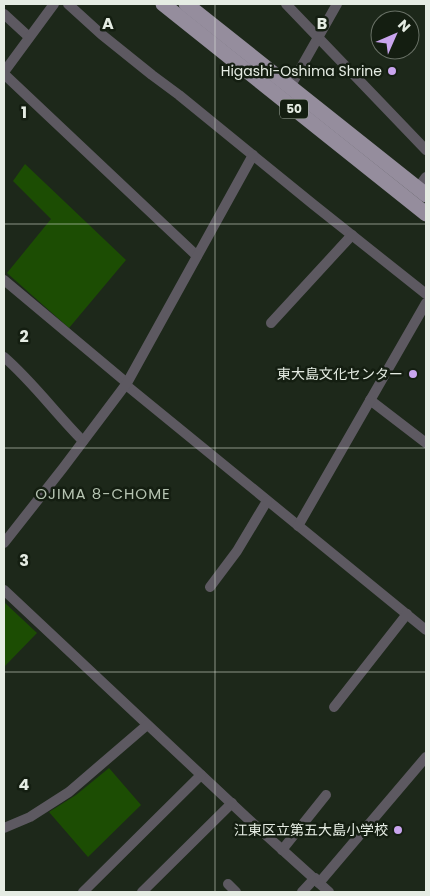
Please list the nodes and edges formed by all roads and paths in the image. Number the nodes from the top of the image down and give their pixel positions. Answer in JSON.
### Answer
{"nodes":[{"id":1,"x":54,"y":4,"type":"edge"},
{"id":2,"x":68,"y":4,"type":"edge"},
{"id":3,"x":163,"y":4,"type":"edge"},
{"id":4,"x":186,"y":4,"type":"edge"},
{"id":5,"x":286,"y":4,"type":"edge"},
{"id":6,"x":337,"y":4,"type":"edge"},
{"id":7,"x":4,"y":14,"type":"edge"},
{"id":8,"x":29,"y":37,"type":"junction"},
{"id":9,"x":318,"y":38,"type":"junction"},
{"id":10,"x":4,"y":74,"type":"edge"},
{"id":11,"x":290,"y":87,"type":"junction"},
{"id":12,"x":426,"y":150,"type":"edge"},
{"id":13,"x":252,"y":155,"type":"junction"},
{"id":14,"x":424,"y":187,"type":"edge"},
{"id":15,"x":426,"y":214,"type":"edge"},
{"id":16,"x":352,"y":235,"type":"junction"},
{"id":17,"x":197,"y":256,"type":"junction"},
{"id":18,"x":4,"y":280,"type":"edge"},
{"id":19,"x":426,"y":294,"type":"edge"},
{"id":20,"x":426,"y":303,"type":"edge"},
{"id":21,"x":271,"y":323,"type":"dead end"},
{"id":22,"x":4,"y":357,"type":"edge"},
{"id":23,"x":127,"y":384,"type":"junction"},
{"id":24,"x":370,"y":400,"type":"junction"},
{"id":25,"x":83,"y":442,"type":"junction"},
{"id":26,"x":426,"y":443,"type":"edge"},
{"id":27,"x":267,"y":501,"type":"junction"},
{"id":28,"x":298,"y":526,"type":"junction"},
{"id":29,"x":4,"y":543,"type":"edge"},
{"id":30,"x":210,"y":587,"type":"dead end"},
{"id":31,"x":4,"y":590,"type":"edge"},
{"id":32,"x":407,"y":614,"type":"junction"},
{"id":33,"x":426,"y":630,"type":"edge"},
{"id":34,"x":334,"y":707,"type":"dead end"},
{"id":35,"x":147,"y":725,"type":"junction"},
{"id":36,"x":426,"y":757,"type":"edge"},
{"id":37,"x":201,"y":775,"type":"junction"},
{"id":38,"x":326,"y":795,"type":"dead end"},
{"id":39,"x":232,"y":803,"type":"junction"},
{"id":40,"x":4,"y":828,"type":"edge"},
{"id":41,"x":282,"y":850,"type":"junction"},
{"id":42,"x":317,"y":881,"type":"junction"},
{"id":43,"x":228,"y":884,"type":"dead end"},
{"id":44,"x":90,"y":890,"type":"edge"},
{"id":45,"x":142,"y":892,"type":"edge"},
{"id":46,"x":236,"y":892,"type":"edge"},
{"id":47,"x":302,"y":892,"type":"edge"},
{"id":48,"x":329,"y":892,"type":"edge"}],
"edges":[{"from":1,"to":8,"type":"street"},
{"from":2,"to":13,"type":"street"},
{"from":3,"to":15,"type":"main road","number":"50"},
{"from":4,"to":11,"type":"main road","number":"50"},
{"from":5,"to":9,"type":"street"},
{"from":6,"to":9,"type":"street"},
{"from":7,"to":8,"type":"street"},
{"from":8,"to":10,"type":"street"},
{"from":9,"to":11,"type":"street"},
{"from":9,"to":12,"type":"street"},
{"from":10,"to":17,"type":"street"},
{"from":11,"to":14,"type":"main road","number":"50"},
{"from":13,"to":16,"type":"street"},
{"from":13,"to":17,"type":"street"},
{"from":16,"to":19,"type":"street"},
{"from":16,"to":21,"type":"street"},
{"from":17,"to":23,"type":"street"},
{"from":18,"to":23,"type":"street"},
{"from":20,"to":24,"type":"street"},
{"from":22,"to":25,"type":"street"},
{"from":23,"to":25,"type":"street"},
{"from":23,"to":27,"type":"street"},
{"from":24,"to":26,"type":"street"},
{"from":24,"to":28,"type":"street"},
{"from":25,"to":29,"type":"street"},
{"from":27,"to":28,"type":"street"},
{"from":27,"to":30,"type":"street"},
{"from":28,"to":32,"type":"street"},
{"from":31,"to":35,"type":"street"},
{"from":32,"to":33,"type":"street"},
{"from":32,"to":34,"type":"street"},
{"from":35,"to":37,"type":"street"},
{"from":35,"to":40,"type":"street"},
{"from":36,"to":42,"type":"street"},
{"from":37,"to":39,"type":"street"},
{"from":37,"to":44,"type":"street"},
{"from":38,"to":41,"type":"street"},
{"from":39,"to":41,"type":"street"},
{"from":39,"to":45,"type":"street"},
{"from":41,"to":42,"type":"street"},
{"from":42,"to":47,"type":"street"},
{"from":42,"to":48,"type":"street"},
{"from":43,"to":46,"type":"street"}]}
